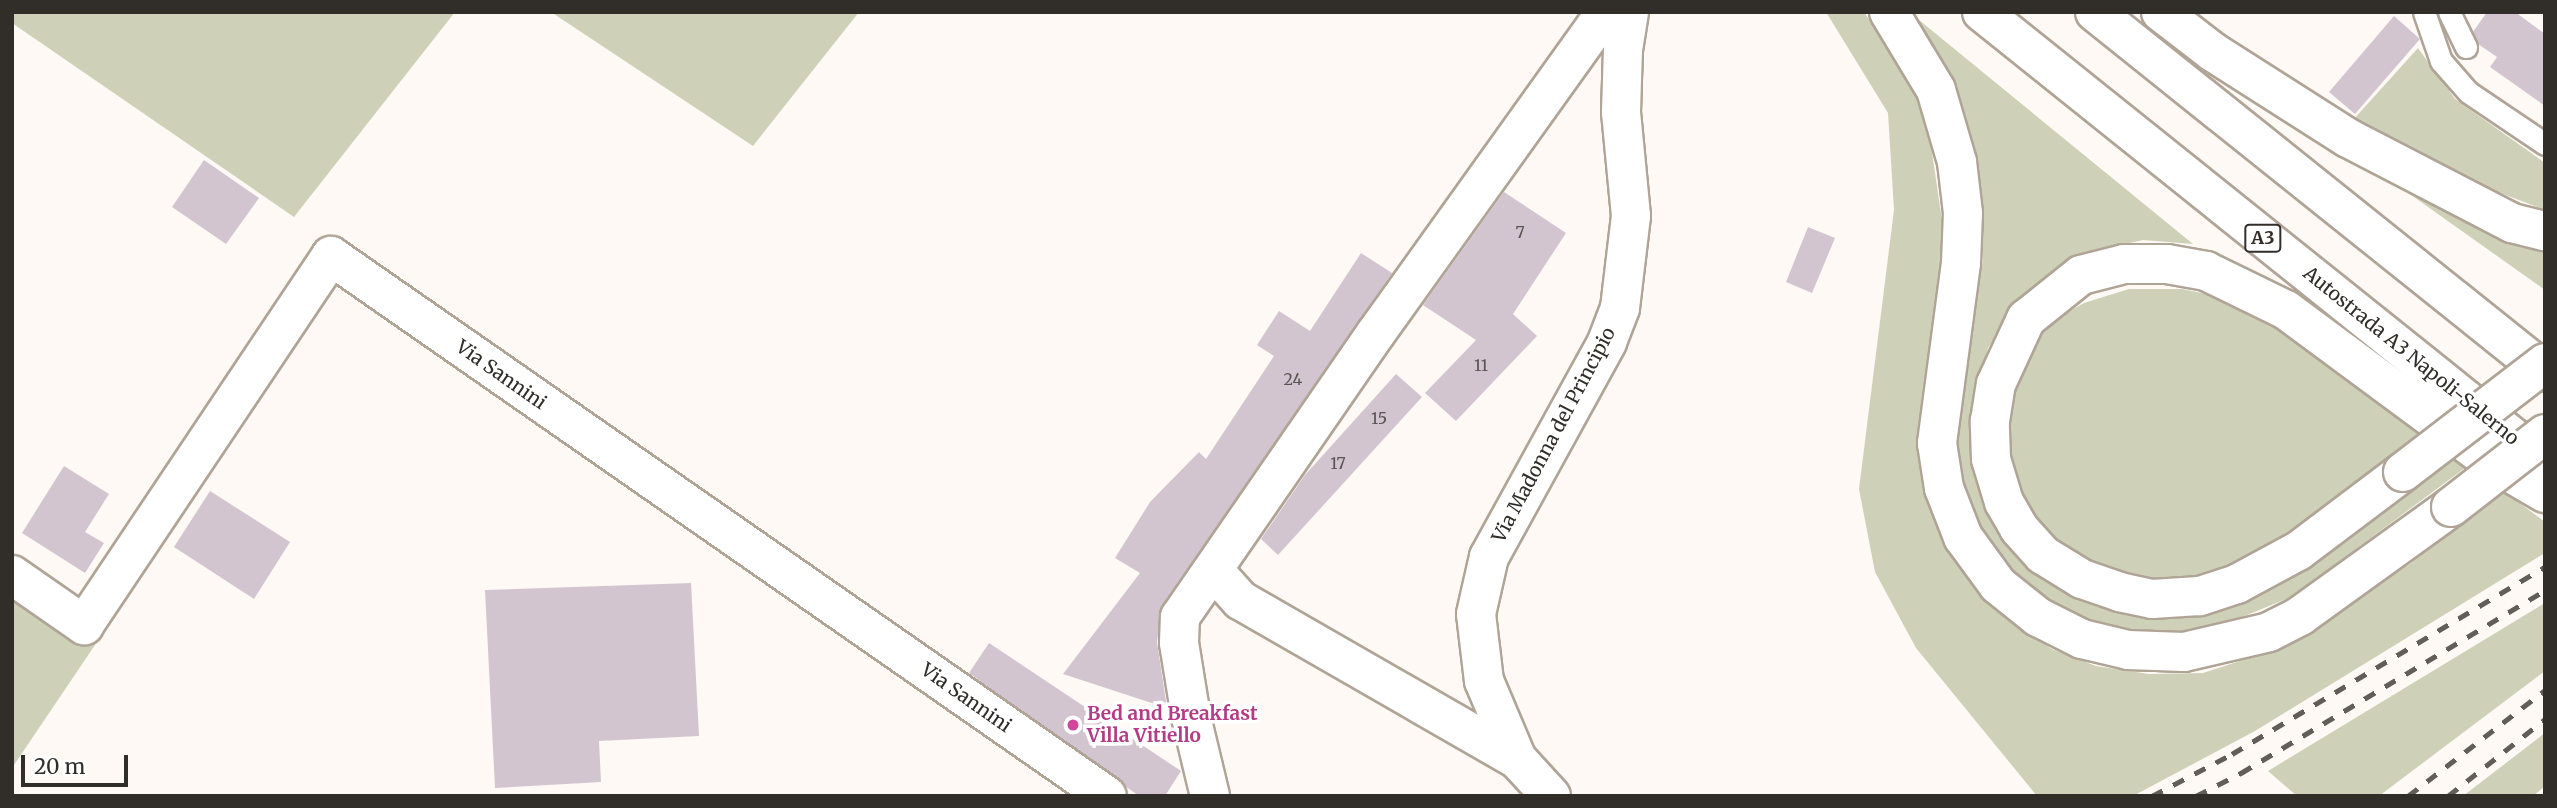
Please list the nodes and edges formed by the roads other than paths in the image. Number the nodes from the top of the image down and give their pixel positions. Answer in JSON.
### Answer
{"nodes":[{"id":1,"x":1606,"y":12,"type":"edge"},
{"id":2,"x":1629,"y":12,"type":"edge"},
{"id":3,"x":1889,"y":12,"type":"edge"},
{"id":4,"x":1982,"y":12,"type":"edge"},
{"id":5,"x":2095,"y":12,"type":"edge"},
{"id":6,"x":2161,"y":12,"type":"edge"},
{"id":7,"x":2424,"y":12,"type":"edge"},
{"id":8,"x":2449,"y":12,"type":"edge"},
{"id":9,"x":2466,"y":47,"type":"dead end"},
{"id":10,"x":2545,"y":144,"type":"edge"},
{"id":11,"x":2545,"y":231,"type":"edge"},
{"id":12,"x":2545,"y":363,"type":"edge"},
{"id":13,"x":2545,"y":372,"type":"edge"},
{"id":14,"x":2545,"y":434,"type":"edge"},
{"id":15,"x":2545,"y":463,"type":"edge"},
{"id":16,"x":2545,"y":493,"type":"edge"},
{"id":17,"x":1215,"y":572,"type":"junction"},
{"id":18,"x":12,"y":575,"type":"edge"},
{"id":19,"x":1517,"y":759,"type":"junction"},
{"id":20,"x":1107,"y":796,"type":"edge"},
{"id":21,"x":1210,"y":796,"type":"edge"},
{"id":22,"x":1551,"y":796,"type":"edge"}],
"edges":[{"from":1,"to":17,"type":"main road"},
{"from":2,"to":19,"type":"main road","name":"Via Madonna del Principio"},
{"from":3,"to":14,"type":"main road","bridge":true},
{"from":4,"to":15,"type":"main road","name":"Autostrada A3 Napoli-Salerno","number":"A3"},
{"from":5,"to":13,"type":"main road"},
{"from":6,"to":11,"type":"main road"},
{"from":7,"to":10,"type":"lane"},
{"from":8,"to":9,"type":"lane"},
{"from":12,"to":16,"type":"main road","bridge":true},
{"from":17,"to":19,"type":"main road"},
{"from":17,"to":21,"type":"main road"},
{"from":18,"to":20,"type":"main road","name":"Via Sannini"},
{"from":19,"to":22,"type":"main road","name":"Via Madonna del Principio"}]}
